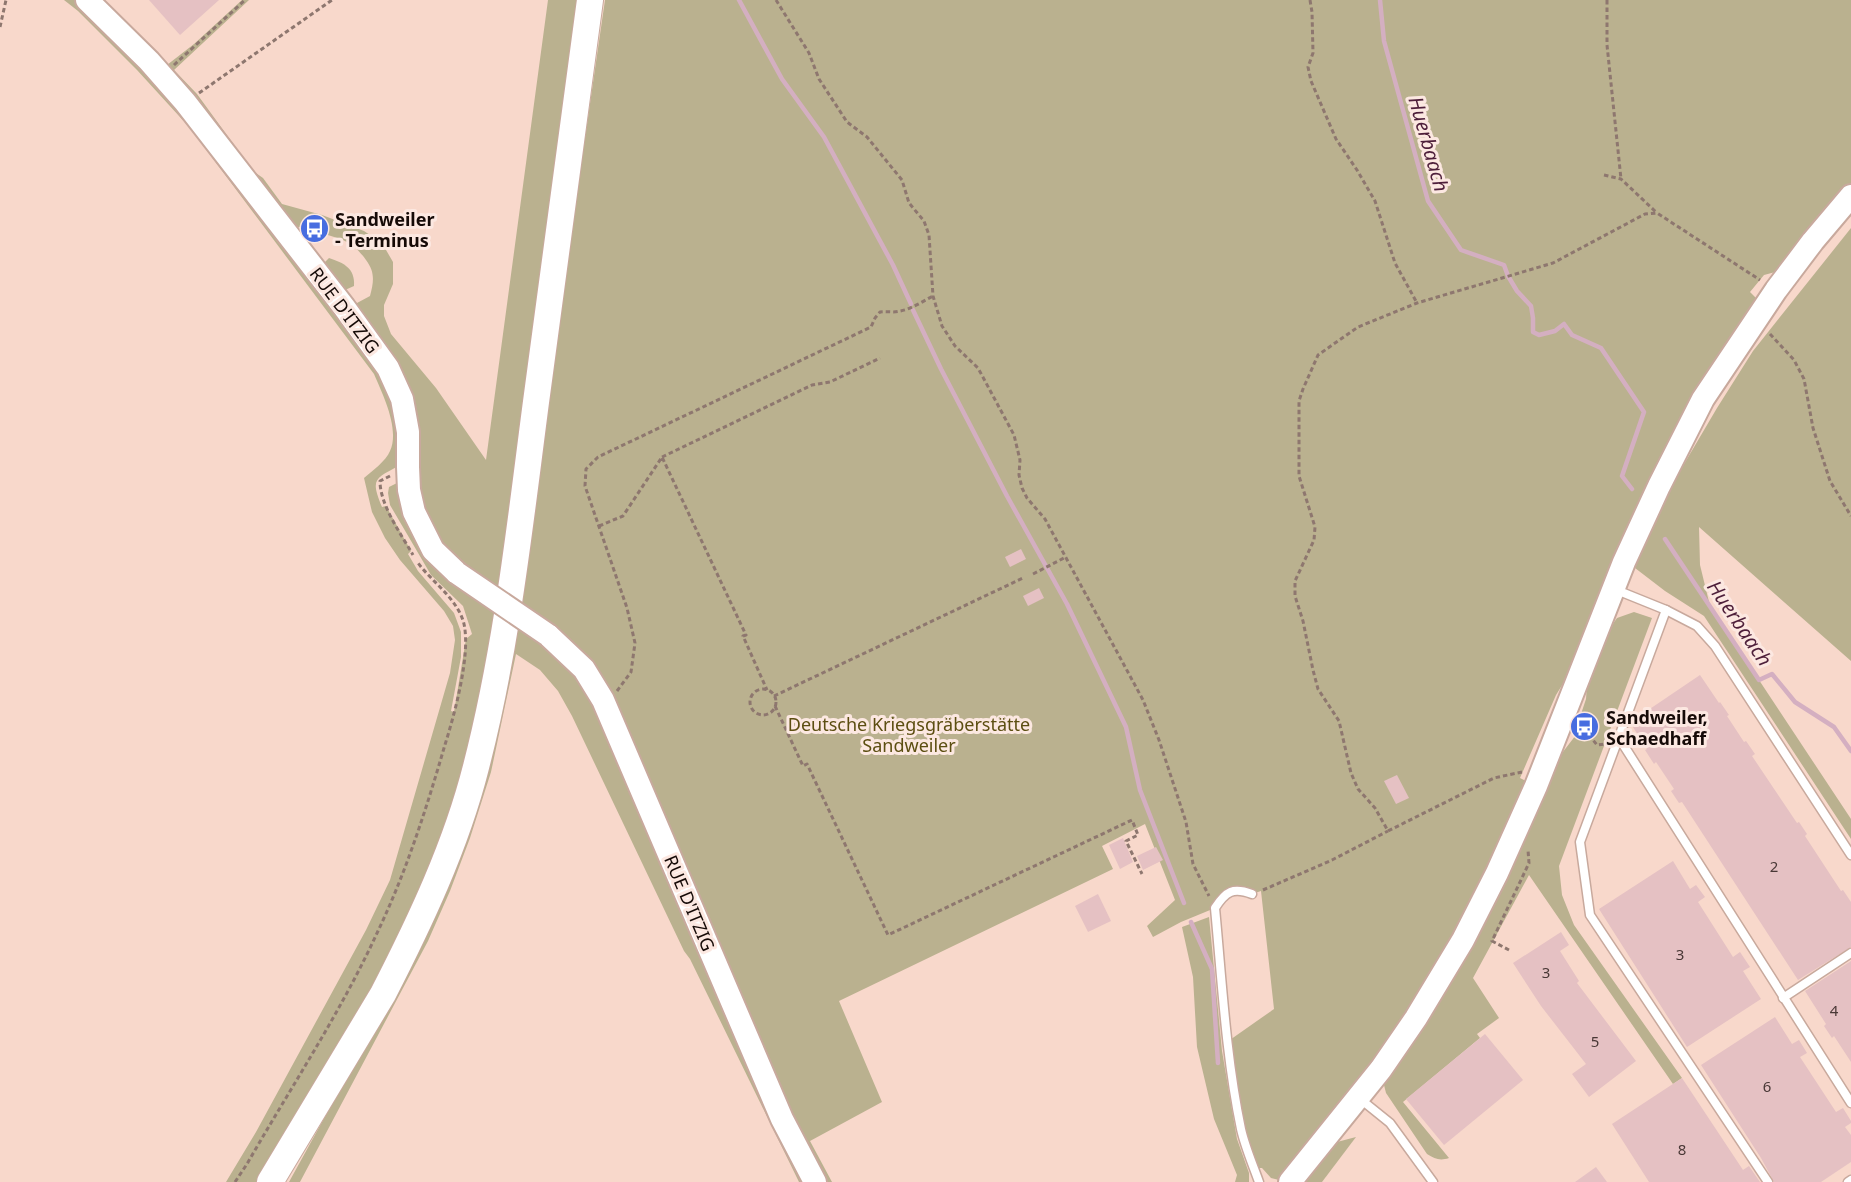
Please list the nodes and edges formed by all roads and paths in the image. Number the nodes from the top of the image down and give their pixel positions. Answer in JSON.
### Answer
{"nodes":[{"id":1,"x":6,"y":0,"type":"edge"},
{"id":2,"x":87,"y":0,"type":"edge"},
{"id":3,"x":245,"y":0,"type":"edge"},
{"id":4,"x":332,"y":0,"type":"edge"},
{"id":5,"x":590,"y":0,"type":"edge"},
{"id":6,"x":776,"y":0,"type":"edge"},
{"id":7,"x":1310,"y":0,"type":"edge"},
{"id":8,"x":1607,"y":0,"type":"edge"},
{"id":9,"x":0,"y":27,"type":"edge"},
{"id":10,"x":161,"y":75,"type":"junction"},
{"id":11,"x":185,"y":102,"type":"junction"},
{"id":12,"x":1604,"y":175,"type":"dead end"},
{"id":13,"x":1622,"y":179,"type":"junction"},
{"id":14,"x":1851,"y":196,"type":"edge"},
{"id":15,"x":1657,"y":213,"type":"junction"},
{"id":16,"x":1776,"y":290,"type":"junction"},
{"id":17,"x":933,"y":296,"type":"junction"},
{"id":18,"x":1417,"y":303,"type":"junction"},
{"id":19,"x":1756,"y":319,"type":"junction"},
{"id":20,"x":880,"y":358,"type":"dead end"},
{"id":21,"x":662,"y":457,"type":"junction"},
{"id":22,"x":408,"y":467,"type":"junction"},
{"id":23,"x":1851,"y":516,"type":"edge"},
{"id":24,"x":599,"y":526,"type":"junction"},
{"id":25,"x":1066,"y":557,"type":"junction"},
{"id":26,"x":1033,"y":574,"type":"dead end"},
{"id":27,"x":1023,"y":578,"type":"dead end"},
{"id":28,"x":1614,"y":589,"type":"junction"},
{"id":29,"x":1666,"y":610,"type":"junction"},
{"id":30,"x":767,"y":690,"type":"junction"},
{"id":31,"x":774,"y":696,"type":"junction"},
{"id":32,"x":603,"y":700,"type":"junction"},
{"id":33,"x":775,"y":706,"type":"junction"},
{"id":34,"x":1619,"y":738,"type":"junction"},
{"id":35,"x":1573,"y":741,"type":"dead end"},
{"id":36,"x":1615,"y":748,"type":"junction"},
{"id":37,"x":1540,"y":776,"type":"junction"},
{"id":38,"x":1388,"y":831,"type":"junction"},
{"id":39,"x":1527,"y":844,"type":"dead end"},
{"id":40,"x":1851,"y":855,"type":"edge"},
{"id":41,"x":1142,"y":874,"type":"dead end"},
{"id":42,"x":1252,"y":894,"type":"joint"},
{"id":43,"x":1215,"y":908,"type":"junction"},
{"id":44,"x":1509,"y":950,"type":"dead end"},
{"id":45,"x":1851,"y":953,"type":"edge"},
{"id":46,"x":1783,"y":998,"type":"junction"},
{"id":47,"x":1359,"y":1098,"type":"junction"},
{"id":48,"x":1851,"y":1104,"type":"edge"},
{"id":49,"x":235,"y":1182,"type":"edge"},
{"id":50,"x":270,"y":1182,"type":"edge"},
{"id":51,"x":815,"y":1182,"type":"edge"},
{"id":52,"x":1259,"y":1182,"type":"edge"},
{"id":53,"x":1290,"y":1182,"type":"edge"},
{"id":54,"x":1433,"y":1182,"type":"edge"},
{"id":55,"x":1768,"y":1182,"type":"edge"}],
"edges":[{"from":1,"to":9,"type":"path"},
{"from":2,"to":10,"type":"street","name":"RUE D'ITZIG"},
{"from":3,"to":10,"type":"path"},
{"from":4,"to":11,"type":"path"},
{"from":5,"to":50,"type":"main road"},
{"from":6,"to":17,"type":"path"},
{"from":7,"to":18,"type":"path"},
{"from":8,"to":13,"type":"path"},
{"from":10,"to":11,"type":"street","name":"RUE D'ITZIG"},
{"from":11,"to":22,"type":"street","name":"RUE D'ITZIG"},
{"from":12,"to":13,"type":"path"},
{"from":13,"to":15,"type":"path"},
{"from":14,"to":16,"type":"street"},
{"from":15,"to":16,"type":"path"},
{"from":15,"to":18,"type":"path"},
{"from":16,"to":19,"type":"street"},
{"from":17,"to":24,"type":"path"},
{"from":17,"to":25,"type":"path"},
{"from":18,"to":38,"type":"path"},
{"from":19,"to":23,"type":"path"},
{"from":19,"to":28,"type":"street"},
{"from":20,"to":21,"type":"path"},
{"from":21,"to":24,"type":"path"},
{"from":21,"to":30,"type":"path"},
{"from":22,"to":32,"type":"street","name":"RUE D'ITZIG","bridge":true},
{"from":22,"to":49,"type":"path"},
{"from":24,"to":32,"type":"path"},
{"from":25,"to":26,"type":"path"},
{"from":25,"to":43,"type":"path"},
{"from":27,"to":31,"type":"path"},
{"from":28,"to":29,"type":"lane"},
{"from":28,"to":37,"type":"street"},
{"from":29,"to":34,"type":"lane"},
{"from":29,"to":40,"type":"lane"},
{"from":30,"to":31,"type":"path"},
{"from":30,"to":33,"type":"path"},
{"from":31,"to":33,"type":"path"},
{"from":32,"to":51,"type":"street","name":"RUE D'ITZIG"},
{"from":33,"to":41,"type":"path"},
{"from":34,"to":36,"type":"lane"},
{"from":34,"to":46,"type":"lane"},
{"from":35,"to":36,"type":"path"},
{"from":36,"to":55,"type":"lane"},
{"from":37,"to":38,"type":"path"},
{"from":37,"to":47,"type":"street"},
{"from":38,"to":42,"type":"path"},
{"from":39,"to":44,"type":"path"},
{"from":42,"to":43,"type":"lane"},
{"from":43,"to":52,"type":"lane"},
{"from":45,"to":46,"type":"lane"},
{"from":46,"to":48,"type":"lane"},
{"from":47,"to":53,"type":"street"},
{"from":47,"to":54,"type":"lane"}]}
